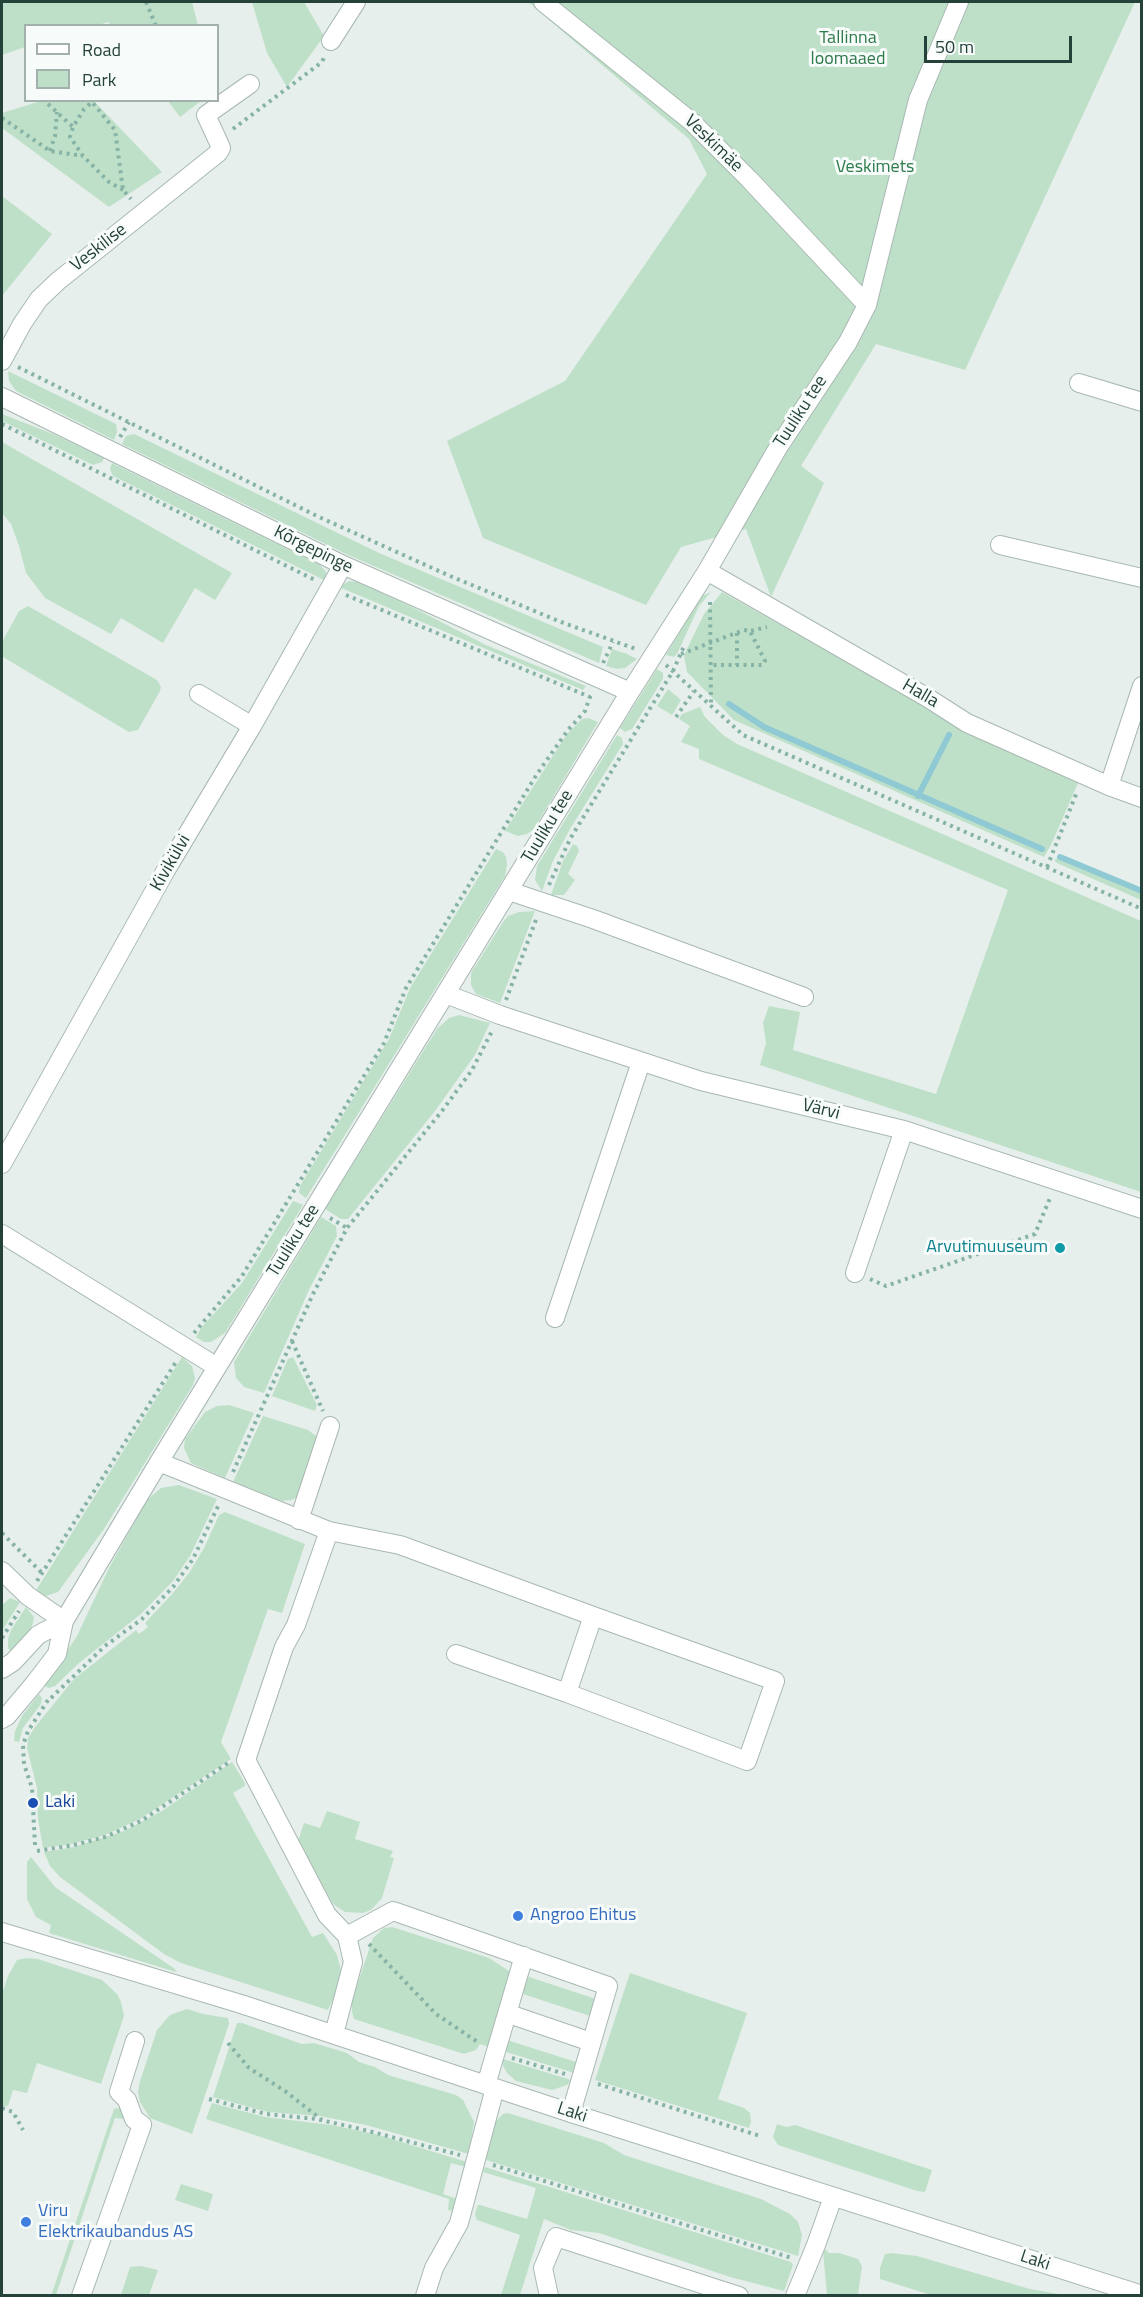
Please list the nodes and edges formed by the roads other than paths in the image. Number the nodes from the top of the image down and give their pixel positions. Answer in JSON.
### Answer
{"nodes":[{"id":1,"x":356,"y":2,"type":"edge"},
{"id":2,"x":543,"y":2,"type":"edge"},
{"id":3,"x":959,"y":2,"type":"edge"},
{"id":4,"x":331,"y":41,"type":"road end"},
{"id":5,"x":250,"y":84,"type":"dead end"},
{"id":6,"x":867,"y":305,"type":"junction"},
{"id":7,"x":2,"y":360,"type":"edge"},
{"id":8,"x":1079,"y":383,"type":"dead end"},
{"id":9,"x":2,"y":398,"type":"edge"},
{"id":10,"x":1142,"y":402,"type":"edge"},
{"id":11,"x":1000,"y":545,"type":"dead end"},
{"id":12,"x":343,"y":565,"type":"junction"},
{"id":13,"x":707,"y":571,"type":"junction"},
{"id":14,"x":1142,"y":578,"type":"edge"},
{"id":15,"x":1142,"y":686,"type":"edge"},
{"id":16,"x":630,"y":692,"type":"junction"},
{"id":17,"x":199,"y":694,"type":"dead end"},
{"id":18,"x":252,"y":726,"type":"junction"},
{"id":19,"x":1110,"y":786,"type":"junction"},
{"id":20,"x":1142,"y":798,"type":"edge"},
{"id":21,"x":509,"y":891,"type":"junction"},
{"id":22,"x":446,"y":993,"type":"junction"},
{"id":23,"x":804,"y":997,"type":"dead end"},
{"id":24,"x":641,"y":1062,"type":"junction"},
{"id":25,"x":904,"y":1130,"type":"junction"},
{"id":26,"x":2,"y":1164,"type":"edge"},
{"id":27,"x":1142,"y":1209,"type":"edge"},
{"id":28,"x":2,"y":1234,"type":"edge"},
{"id":29,"x":855,"y":1273,"type":"road end"},
{"id":30,"x":555,"y":1318,"type":"dead end"},
{"id":31,"x":217,"y":1367,"type":"junction"},
{"id":32,"x":330,"y":1426,"type":"road end"},
{"id":33,"x":159,"y":1462,"type":"junction"},
{"id":34,"x":299,"y":1520,"type":"junction"},
{"id":35,"x":329,"y":1531,"type":"junction"},
{"id":36,"x":2,"y":1571,"type":"edge"},
{"id":37,"x":593,"y":1616,"type":"junction"},
{"id":38,"x":64,"y":1621,"type":"junction"},
{"id":39,"x":456,"y":1654,"type":"dead end"},
{"id":40,"x":2,"y":1669,"type":"edge"},
{"id":41,"x":567,"y":1693,"type":"junction"},
{"id":42,"x":2,"y":1719,"type":"edge"},
{"id":43,"x":2,"y":1932,"type":"edge"},
{"id":44,"x":352,"y":1934,"type":"junction"},
{"id":45,"x":524,"y":1956,"type":"junction"},
{"id":46,"x":509,"y":2014,"type":"junction"},
{"id":47,"x":334,"y":2034,"type":"junction"},
{"id":48,"x":135,"y":2041,"type":"dead end"},
{"id":49,"x":591,"y":2042,"type":"junction"},
{"id":50,"x":491,"y":2086,"type":"junction"},
{"id":51,"x":571,"y":2113,"type":"junction"},
{"id":52,"x":833,"y":2197,"type":"junction"},
{"id":53,"x":81,"y":2295,"type":"edge"},
{"id":54,"x":425,"y":2295,"type":"edge"},
{"id":55,"x":549,"y":2295,"type":"edge"},
{"id":56,"x":739,"y":2295,"type":"edge"},
{"id":57,"x":795,"y":2295,"type":"edge"},
{"id":58,"x":1142,"y":2295,"type":"edge"}],
"edges":[{"from":1,"to":4,"type":"street"},
{"from":2,"to":6,"type":"street","name":"Veskimäe"},
{"from":3,"to":6,"type":"street","name":"Tuuliku tee"},
{"from":5,"to":7,"type":"street","name":"Veskilise"},
{"from":6,"to":13,"type":"street","name":"Tuuliku tee"},
{"from":8,"to":10,"type":"street"},
{"from":9,"to":12,"type":"street","name":"Kõrgepinge"},
{"from":11,"to":14,"type":"street"},
{"from":12,"to":16,"type":"street","name":"Kõrgepinge"},
{"from":12,"to":18,"type":"street","name":"Kivikülvi"},
{"from":13,"to":16,"type":"street","name":"Tuuliku tee"},
{"from":13,"to":19,"type":"street","name":"Halla"},
{"from":15,"to":19,"type":"street"},
{"from":16,"to":21,"type":"street","name":"Tuuliku tee"},
{"from":17,"to":18,"type":"street"},
{"from":18,"to":26,"type":"street","name":"Kivikülvi"},
{"from":19,"to":20,"type":"street","name":"Halla"},
{"from":21,"to":22,"type":"street","name":"Tuuliku tee"},
{"from":21,"to":23,"type":"street"},
{"from":22,"to":24,"type":"street","name":"Värvi"},
{"from":22,"to":31,"type":"street","name":"Tuuliku tee"},
{"from":24,"to":25,"type":"street","name":"Värvi"},
{"from":24,"to":30,"type":"street"},
{"from":25,"to":27,"type":"street","name":"Värvi"},
{"from":25,"to":29,"type":"street"},
{"from":28,"to":31,"type":"street"},
{"from":31,"to":33,"type":"street","name":"Tuuliku tee"},
{"from":32,"to":34,"type":"street"},
{"from":33,"to":34,"type":"street"},
{"from":33,"to":38,"type":"street","name":"Tuuliku tee"},
{"from":34,"to":35,"type":"street"},
{"from":35,"to":37,"type":"street"},
{"from":35,"to":44,"type":"street"},
{"from":36,"to":38,"type":"street"},
{"from":37,"to":41,"type":"street"},
{"from":37,"to":41,"type":"street"},
{"from":38,"to":40,"type":"street"},
{"from":38,"to":42,"type":"street","name":"Tuuliku tee"},
{"from":39,"to":41,"type":"street"},
{"from":43,"to":47,"type":"street","name":"Laki"},
{"from":44,"to":45,"type":"street"},
{"from":44,"to":47,"type":"street"},
{"from":45,"to":46,"type":"street"},
{"from":45,"to":49,"type":"street"},
{"from":46,"to":49,"type":"street"},
{"from":46,"to":50,"type":"street"},
{"from":47,"to":50,"type":"street","name":"Laki"},
{"from":48,"to":53,"type":"street"},
{"from":49,"to":51,"type":"street"},
{"from":50,"to":51,"type":"street","name":"Laki"},
{"from":50,"to":54,"type":"street"},
{"from":51,"to":52,"type":"street","name":"Laki"},
{"from":52,"to":57,"type":"street"},
{"from":52,"to":58,"type":"street","name":"Laki"},
{"from":55,"to":56,"type":"street"}]}
